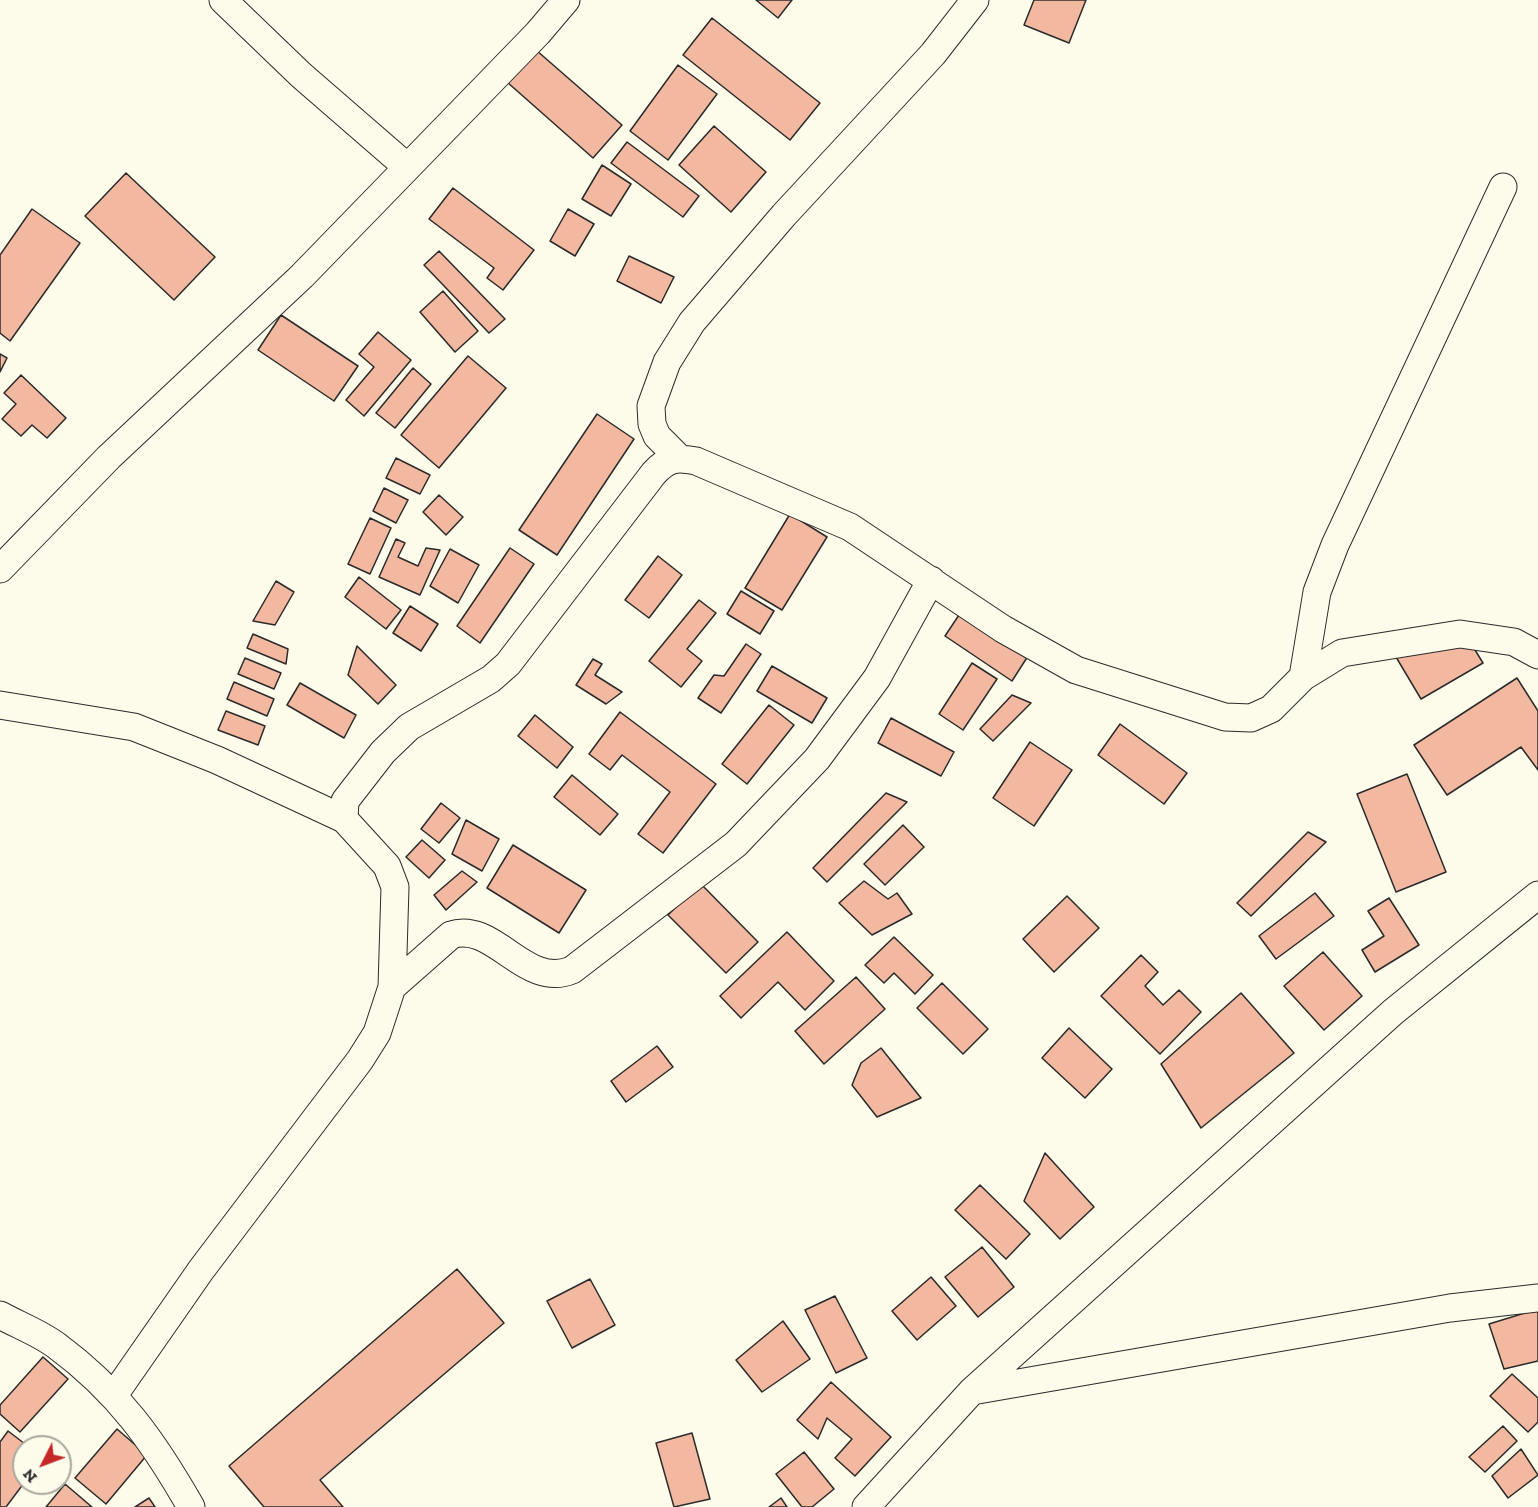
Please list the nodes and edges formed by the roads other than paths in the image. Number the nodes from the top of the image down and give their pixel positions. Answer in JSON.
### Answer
{"nodes":[{"id":1,"x":223,"y":0,"type":"edge"},
{"id":2,"x":566,"y":0,"type":"edge"},
{"id":3,"x":975,"y":0,"type":"edge"},
{"id":4,"x":407,"y":168,"type":"junction"},
{"id":5,"x":1503,"y":187,"type":"dead end"},
{"id":6,"x":678,"y":457,"type":"junction"},
{"id":7,"x":0,"y":569,"type":"edge"},
{"id":8,"x":931,"y":580,"type":"junction"},
{"id":9,"x":1538,"y":655,"type":"edge"},
{"id":10,"x":1303,"y":677,"type":"junction"},
{"id":11,"x":0,"y":705,"type":"edge"},
{"id":12,"x":344,"y":819,"type":"junction"},
{"id":13,"x":1538,"y":895,"type":"edge"},
{"id":14,"x":392,"y":987,"type":"junction"},
{"id":15,"x":1538,"y":1298,"type":"edge"},
{"id":16,"x":0,"y":1316,"type":"edge"},
{"id":17,"x":972,"y":1391,"type":"junction"},
{"id":18,"x":114,"y":1395,"type":"junction"},
{"id":19,"x":191,"y":1507,"type":"edge"},
{"id":20,"x":866,"y":1507,"type":"edge"}],
"edges":[{"from":1,"to":4,"type":"street"},
{"from":2,"to":4,"type":"street"},
{"from":3,"to":6,"type":"street"},
{"from":4,"to":7,"type":"street"},
{"from":5,"to":10,"type":"street"},
{"from":6,"to":8,"type":"street"},
{"from":6,"to":12,"type":"street"},
{"from":8,"to":10,"type":"street"},
{"from":8,"to":14,"type":"street"},
{"from":9,"to":10,"type":"street"},
{"from":11,"to":12,"type":"street"},
{"from":12,"to":14,"type":"street"},
{"from":13,"to":17,"type":"street"},
{"from":14,"to":18,"type":"street"},
{"from":15,"to":17,"type":"street"},
{"from":16,"to":18,"type":"street"},
{"from":17,"to":20,"type":"street"},
{"from":18,"to":19,"type":"street"}]}
